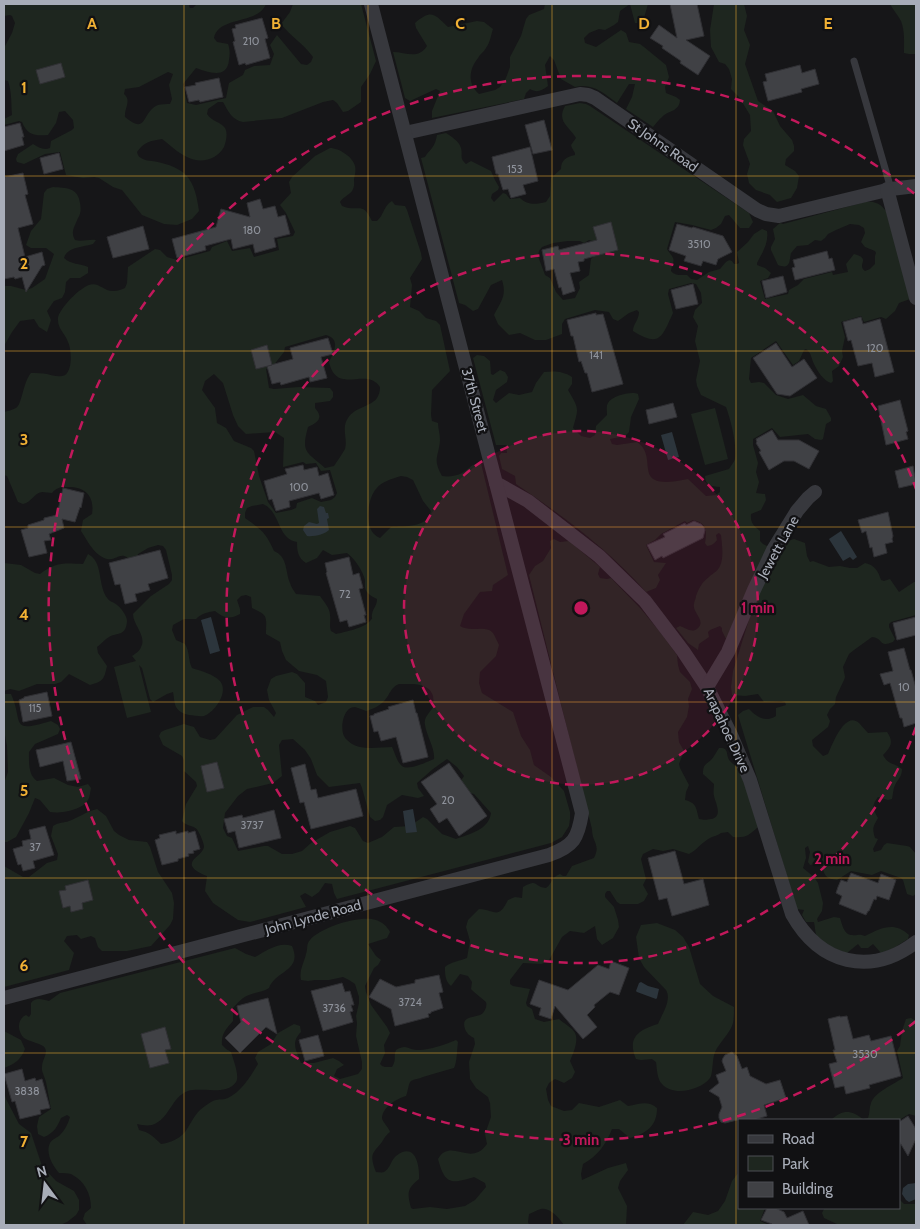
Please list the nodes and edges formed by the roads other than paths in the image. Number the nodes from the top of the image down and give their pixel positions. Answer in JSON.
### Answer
{"nodes":[{"id":1,"x":371,"y":4,"type":"edge"},
{"id":2,"x":854,"y":61,"type":"dead end"},
{"id":3,"x":405,"y":133,"type":"junction"},
{"id":4,"x":916,"y":186,"type":"edge"},
{"id":5,"x":889,"y":189,"type":"junction"},
{"id":6,"x":916,"y":298,"type":"edge"},
{"id":7,"x":496,"y":483,"type":"junction"},
{"id":8,"x":815,"y":492,"type":"dead end"},
{"id":9,"x":707,"y":687,"type":"junction"},
{"id":10,"x":577,"y":796,"type":"joint"},
{"id":11,"x":916,"y":942,"type":"edge"},
{"id":12,"x":4,"y":998,"type":"edge"}],
"edges":[{"from":1,"to":3,"type":"street","name":"37th Street"},
{"from":2,"to":5,"type":"lane"},
{"from":3,"to":5,"type":"street","name":"St Johns Road"},
{"from":3,"to":7,"type":"street","name":"37th Street"},
{"from":4,"to":5,"type":"street","name":"St Johns Road"},
{"from":5,"to":6,"type":"street"},
{"from":7,"to":9,"type":"street","name":"Arapahoe Drive"},
{"from":7,"to":10,"type":"street","name":"37th Street"},
{"from":8,"to":9,"type":"street","name":"Jewett Lane"},
{"from":9,"to":11,"type":"street","name":"Arapahoe Drive"},
{"from":10,"to":12,"type":"street","name":"John Lynde Road"}]}
